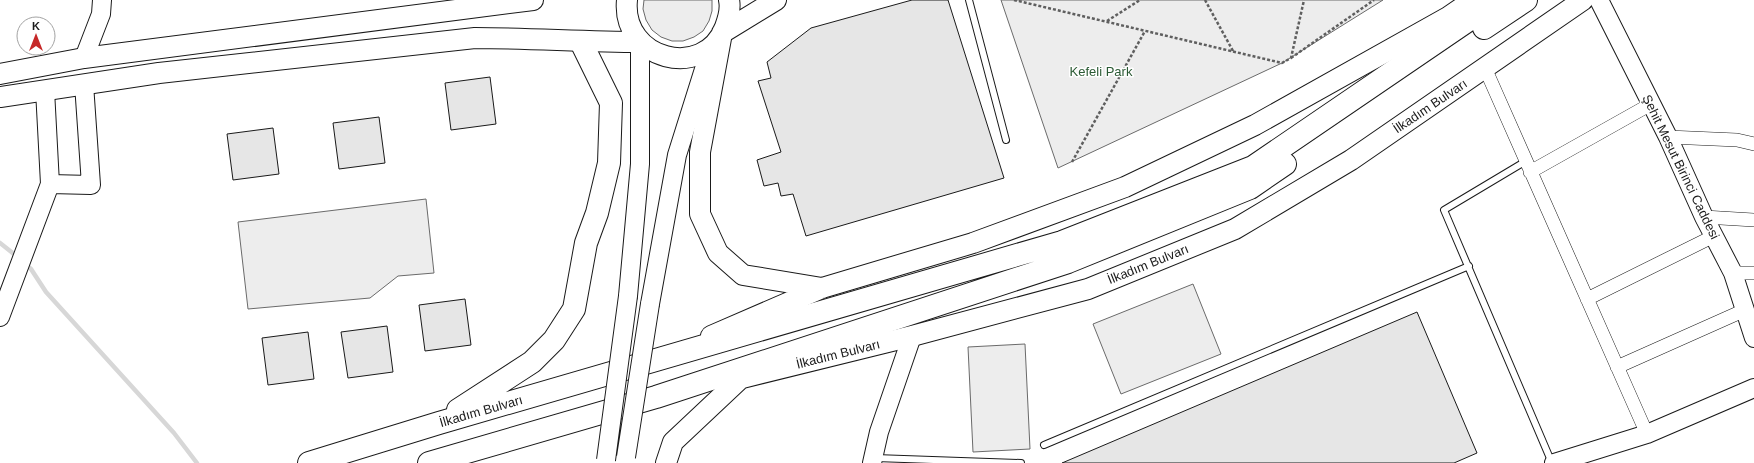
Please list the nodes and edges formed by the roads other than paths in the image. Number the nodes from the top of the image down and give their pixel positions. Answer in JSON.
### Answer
{"nodes":[{"id":1,"x":102,"y":0,"type":"edge"},
{"id":2,"x":533,"y":0,"type":"edge"},
{"id":3,"x":627,"y":0,"type":"edge"},
{"id":4,"x":729,"y":0,"type":"edge"},
{"id":5,"x":776,"y":0,"type":"edge"},
{"id":6,"x":969,"y":0,"type":"edge"},
{"id":7,"x":1473,"y":0,"type":"edge"},
{"id":8,"x":1498,"y":0,"type":"edge"},
{"id":9,"x":1526,"y":0,"type":"edge"},
{"id":10,"x":1583,"y":0,"type":"edge"},
{"id":11,"x":1599,"y":0,"type":"edge"},
{"id":12,"x":722,"y":33,"type":"junction"},
{"id":13,"x":581,"y":42,"type":"junction"},
{"id":14,"x":640,"y":42,"type":"junction"},
{"id":15,"x":84,"y":58,"type":"junction"},
{"id":16,"x":1485,"y":68,"type":"junction"},
{"id":17,"x":0,"y":74,"type":"edge"},
{"id":18,"x":84,"y":84,"type":"junction"},
{"id":19,"x":45,"y":90,"type":"junction"},
{"id":20,"x":8,"y":96,"type":"edge"},
{"id":21,"x":1651,"y":104,"type":"junction"},
{"id":22,"x":1668,"y":137,"type":"junction"},
{"id":23,"x":1006,"y":140,"type":"dead end"},
{"id":24,"x":1754,"y":144,"type":"edge"},
{"id":25,"x":1528,"y":166,"type":"junction"},
{"id":26,"x":50,"y":184,"type":"junction"},
{"id":27,"x":1704,"y":217,"type":"junction"},
{"id":28,"x":1754,"y":220,"type":"edge"},
{"id":29,"x":1714,"y":236,"type":"junction"},
{"id":30,"x":1065,"y":252,"type":"junction"},
{"id":31,"x":1469,"y":266,"type":"junction"},
{"id":32,"x":1733,"y":273,"type":"junction"},
{"id":33,"x":1754,"y":273,"type":"edge"},
{"id":34,"x":822,"y":288,"type":"junction"},
{"id":35,"x":1587,"y":299,"type":"junction"},
{"id":36,"x":1745,"y":310,"type":"junction"},
{"id":37,"x":0,"y":317,"type":"edge"},
{"id":38,"x":912,"y":336,"type":"junction"},
{"id":39,"x":1754,"y":338,"type":"edge"},
{"id":40,"x":654,"y":361,"type":"junction"},
{"id":41,"x":1617,"y":367,"type":"junction"},
{"id":42,"x":740,"y":379,"type":"junction"},
{"id":43,"x":1754,"y":388,"type":"edge"},
{"id":44,"x":656,"y":397,"type":"junction"},
{"id":45,"x":439,"y":423,"type":"junction"},
{"id":46,"x":1647,"y":434,"type":"junction"},
{"id":47,"x":1044,"y":445,"type":"dead end"},
{"id":48,"x":625,"y":460,"type":"edge"},
{"id":49,"x":873,"y":460,"type":"edge"},
{"id":50,"x":605,"y":461,"type":"edge"},
{"id":51,"x":433,"y":462,"type":"edge"},
{"id":52,"x":309,"y":463,"type":"edge"},
{"id":53,"x":476,"y":463,"type":"edge"},
{"id":54,"x":666,"y":463,"type":"edge"},
{"id":55,"x":1021,"y":463,"type":"edge"},
{"id":56,"x":1553,"y":463,"type":"edge"}],
"edges":[{"from":1,"to":15,"type":"main road"},
{"from":2,"to":15,"type":"main road"},
{"from":3,"to":14,"type":"main road"},
{"from":4,"to":12,"type":"main road"},
{"from":5,"to":12,"type":"main road"},
{"from":6,"to":23,"type":"lane"},
{"from":7,"to":34,"type":"main road","name":"İlkadım Bulvarı"},
{"from":8,"to":30,"type":"highway","name":"İlkadım Bulvarı"},
{"from":9,"to":30,"type":"highway","name":"İlkadım Bulvarı"},
{"from":10,"to":16,"type":"main road","name":"İlkadım Bulvarı"},
{"from":11,"to":21,"type":"main road","name":"Şehit Mesut Birinci Caddesi"},
{"from":12,"to":14,"type":"main road"},
{"from":12,"to":34,"type":"main road"},
{"from":12,"to":48,"type":"main road","bridge":true},
{"from":13,"to":14,"type":"main road"},
{"from":13,"to":18,"type":"main road"},
{"from":13,"to":45,"type":"highway"},
{"from":14,"to":50,"type":"main road","bridge":true},
{"from":15,"to":17,"type":"main road"},
{"from":16,"to":25,"type":"street"},
{"from":16,"to":38,"type":"main road","name":"İlkadım Bulvarı"},
{"from":18,"to":19,"type":"main road"},
{"from":18,"to":26,"type":"main road"},
{"from":19,"to":20,"type":"main road"},
{"from":19,"to":26,"type":"main road"},
{"from":21,"to":22,"type":"main road","name":"Şehit Mesut Birinci Caddesi"},
{"from":21,"to":25,"type":"street"},
{"from":22,"to":24,"type":"street"},
{"from":22,"to":27,"type":"main road","name":"Şehit Mesut Birinci Caddesi"},
{"from":25,"to":31,"type":"lane"},
{"from":25,"to":35,"type":"street"},
{"from":26,"to":37,"type":"main road"},
{"from":27,"to":28,"type":"street"},
{"from":27,"to":29,"type":"main road","name":"Şehit Mesut Birinci Caddesi"},
{"from":29,"to":32,"type":"main road","name":"Şehit Mesut Birinci Caddesi"},
{"from":29,"to":35,"type":"street"},
{"from":30,"to":40,"type":"highway","name":"İlkadım Bulvarı"},
{"from":30,"to":44,"type":"highway","name":"İlkadım Bulvarı"},
{"from":31,"to":47,"type":"lane"},
{"from":31,"to":56,"type":"lane"},
{"from":32,"to":33,"type":"street"},
{"from":32,"to":36,"type":"main road","name":"Şehit Mesut Birinci Caddesi"},
{"from":34,"to":40,"type":"main road","name":"İlkadım Bulvarı"},
{"from":35,"to":41,"type":"street"},
{"from":36,"to":39,"type":"main road","name":"Şehit Mesut Birinci Caddesi"},
{"from":36,"to":41,"type":"street"},
{"from":38,"to":42,"type":"main road","name":"İlkadım Bulvarı"},
{"from":38,"to":49,"type":"main road"},
{"from":40,"to":45,"type":"highway","name":"İlkadım Bulvarı"},
{"from":41,"to":46,"type":"street"},
{"from":42,"to":44,"type":"main road","name":"İlkadım Bulvarı"},
{"from":42,"to":54,"type":"main road"},
{"from":43,"to":46,"type":"main road"},
{"from":44,"to":51,"type":"highway","name":"İlkadım Bulvarı"},
{"from":45,"to":52,"type":"highway","name":"İlkadım Bulvarı"},
{"from":46,"to":56,"type":"main road"},
{"from":49,"to":55,"type":"lane"},
{"from":51,"to":53,"type":"highway"}]}
